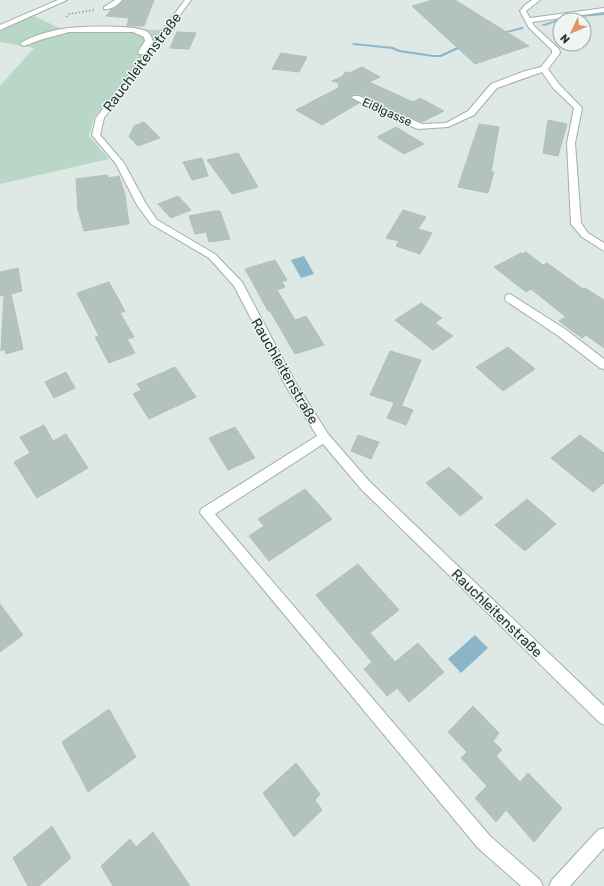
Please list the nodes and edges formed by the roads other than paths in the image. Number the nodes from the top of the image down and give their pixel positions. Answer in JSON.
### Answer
{"nodes":[{"id":1,"x":64,"y":0,"type":"edge"},
{"id":2,"x":119,"y":0,"type":"edge"},
{"id":3,"x":188,"y":0,"type":"edge"},
{"id":4,"x":538,"y":0,"type":"edge"},
{"id":5,"x":106,"y":8,"type":"dead end"},
{"id":6,"x":604,"y":10,"type":"edge"},
{"id":7,"x":528,"y":20,"type":"junction"},
{"id":8,"x":0,"y":28,"type":"edge"},
{"id":9,"x":24,"y":44,"type":"dead end"},
{"id":10,"x":144,"y":58,"type":"junction"},
{"id":11,"x":544,"y":69,"type":"junction"},
{"id":12,"x":356,"y":98,"type":"dead end"},
{"id":13,"x":604,"y":248,"type":"edge"},
{"id":14,"x":510,"y":298,"type":"dead end"},
{"id":15,"x":604,"y":365,"type":"edge"},
{"id":16,"x":324,"y":437,"type":"junction"},
{"id":17,"x":604,"y":717,"type":"edge"},
{"id":18,"x":604,"y":836,"type":"edge"},
{"id":19,"x":534,"y":886,"type":"edge"},
{"id":20,"x":558,"y":886,"type":"edge"}],
"edges":[{"from":1,"to":8,"type":"street"},
{"from":2,"to":5,"type":"street"},
{"from":3,"to":10,"type":"street","name":"Rauchleitenstraße"},
{"from":4,"to":7,"type":"street"},
{"from":6,"to":7,"type":"street"},
{"from":7,"to":11,"type":"street"},
{"from":9,"to":10,"type":"street"},
{"from":10,"to":16,"type":"street","name":"Rauchleitenstraße"},
{"from":11,"to":12,"type":"street","name":"Eißlgasse"},
{"from":11,"to":13,"type":"street"},
{"from":14,"to":15,"type":"street"},
{"from":16,"to":17,"type":"street","name":"Rauchleitenstraße"},
{"from":16,"to":19,"type":"street"},
{"from":18,"to":20,"type":"street"}]}
